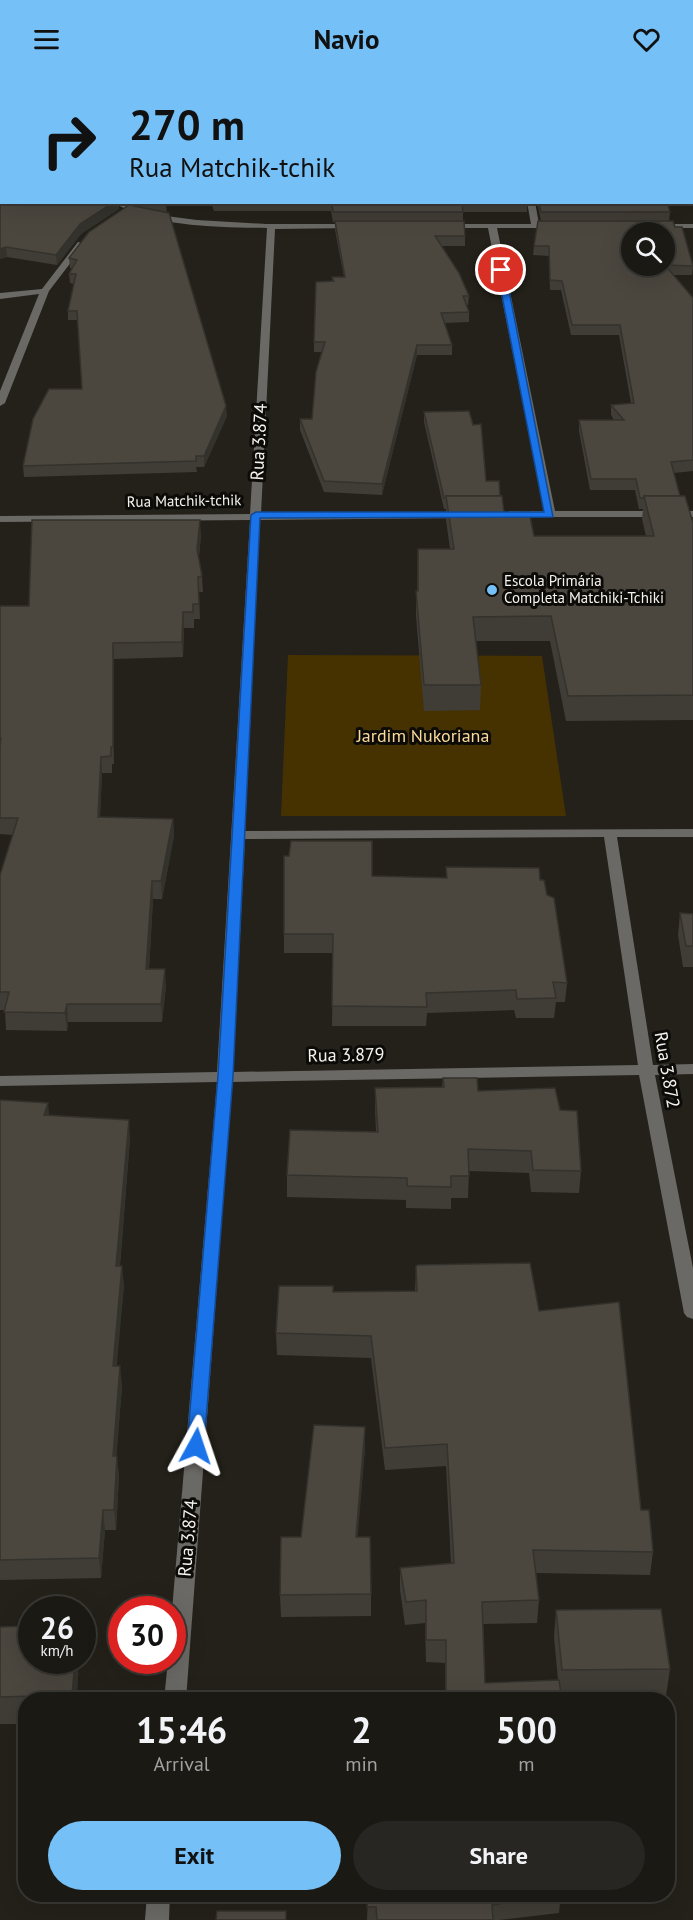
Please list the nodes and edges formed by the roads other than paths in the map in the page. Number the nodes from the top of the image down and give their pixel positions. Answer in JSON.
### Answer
{"nodes":[{"id":1,"x":118,"y":204,"type":"edge"},
{"id":2,"x":531,"y":204,"type":"edge"},
{"id":3,"x":271,"y":226,"type":"junction"},
{"id":4,"x":364,"y":226,"type":"edge"},
{"id":5,"x":434,"y":226,"type":"edge"},
{"id":6,"x":492,"y":226,"type":"junction"},
{"id":7,"x":535,"y":226,"type":"junction"},
{"id":8,"x":569,"y":226,"type":"edge"},
{"id":9,"x":675,"y":226,"type":"edge"},
{"id":10,"x":693,"y":226,"type":"edge"},
{"id":11,"x":85,"y":238,"type":"edge"},
{"id":12,"x":45,"y":291,"type":"junction"},
{"id":13,"x":0,"y":296,"type":"edge"},
{"id":14,"x":0,"y":403,"type":"edge"},
{"id":15,"x":479,"y":514,"type":"edge"},
{"id":16,"x":503,"y":514,"type":"edge"},
{"id":17,"x":550,"y":514,"type":"junction"},
{"id":18,"x":693,"y":514,"type":"edge"},
{"id":19,"x":256,"y":515,"type":"junction"},
{"id":20,"x":0,"y":519,"type":"edge"},
{"id":21,"x":610,"y":833,"type":"junction"},
{"id":22,"x":693,"y":833,"type":"edge"},
{"id":23,"x":238,"y":836,"type":"junction"},
{"id":24,"x":646,"y":1069,"type":"junction"},
{"id":25,"x":693,"y":1069,"type":"edge"},
{"id":26,"x":225,"y":1076,"type":"junction"},
{"id":27,"x":0,"y":1081,"type":"edge"},
{"id":28,"x":693,"y":1313,"type":"edge"},
{"id":29,"x":176,"y":1692,"type":"edge"},
{"id":30,"x":158,"y":1902,"type":"edge"},
{"id":31,"x":157,"y":1920,"type":"edge"}],
"edges":[{"from":1,"to":3,"type":"street"},
{"from":2,"to":7,"type":"street"},
{"from":3,"to":4,"type":"street"},
{"from":3,"to":19,"type":"street","name":"Rua 3.874"},
{"from":5,"to":6,"type":"street"},
{"from":6,"to":7,"type":"street"},
{"from":6,"to":17,"type":"street"},
{"from":7,"to":8,"type":"street"},
{"from":9,"to":10,"type":"street"},
{"from":11,"to":12,"type":"street"},
{"from":12,"to":13,"type":"street"},
{"from":12,"to":14,"type":"street"},
{"from":15,"to":19,"type":"street","name":"Rua Matchik-tchik"},
{"from":16,"to":17,"type":"street"},
{"from":17,"to":18,"type":"street"},
{"from":19,"to":20,"type":"street","name":"Rua Matchik-tchik"},
{"from":19,"to":23,"type":"street","name":"Rua 3.874"},
{"from":21,"to":22,"type":"street"},
{"from":21,"to":23,"type":"street"},
{"from":21,"to":24,"type":"street","name":"Rua 3.872"},
{"from":23,"to":26,"type":"street","name":"Rua 3.874"},
{"from":24,"to":25,"type":"street","name":"Rua 3.879"},
{"from":24,"to":26,"type":"street","name":"Rua 3.879"},
{"from":24,"to":28,"type":"street","name":"Rua 3.872"},
{"from":26,"to":27,"type":"street","name":"Rua 3.879"},
{"from":26,"to":29,"type":"street","name":"Rua 3.874"},
{"from":30,"to":31,"type":"street"}]}
